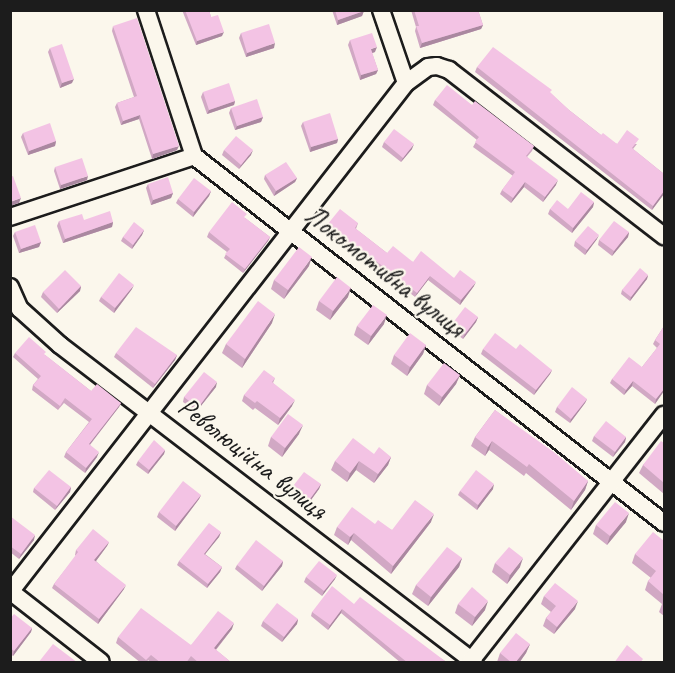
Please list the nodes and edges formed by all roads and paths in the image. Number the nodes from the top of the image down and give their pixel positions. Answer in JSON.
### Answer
{"nodes":[{"id":1,"x":146,"y":10,"type":"edge"},
{"id":2,"x":381,"y":10,"type":"edge"},
{"id":3,"x":406,"y":83,"type":"junction"},
{"id":4,"x":194,"y":156,"type":"junction"},
{"id":5,"x":10,"y":217,"type":"edge"},
{"id":6,"x":290,"y":231,"type":"junction"},
{"id":7,"x":664,"y":236,"type":"edge"},
{"id":8,"x":10,"y":287,"type":"edge"},
{"id":9,"x":150,"y":412,"type":"junction"},
{"id":10,"x":664,"y":415,"type":"edge"},
{"id":11,"x":612,"y":481,"type":"junction"},
{"id":12,"x":664,"y":523,"type":"edge"},
{"id":13,"x":11,"y":592,"type":"edge"},
{"id":14,"x":472,"y":662,"type":"edge"},
{"id":15,"x":101,"y":663,"type":"edge"}],
"edges":[{"from":1,"to":4,"type":"street"},
{"from":2,"to":3,"type":"street"},
{"from":3,"to":6,"type":"street"},
{"from":3,"to":7,"type":"street"},
{"from":4,"to":5,"type":"street"},
{"from":4,"to":6,"type":"street","name":"Локомотивна вулиця"},
{"from":6,"to":9,"type":"street"},
{"from":6,"to":11,"type":"street","name":"Локомотивна вулиця"},
{"from":8,"to":9,"type":"street","name":"Революційна вулиця"},
{"from":9,"to":13,"type":"street"},
{"from":9,"to":14,"type":"street","name":"Революційна вулиця"},
{"from":10,"to":11,"type":"street"},
{"from":11,"to":12,"type":"street","name":"Локомотивна вулиця"},
{"from":11,"to":14,"type":"street"},
{"from":13,"to":15,"type":"street"}]}
